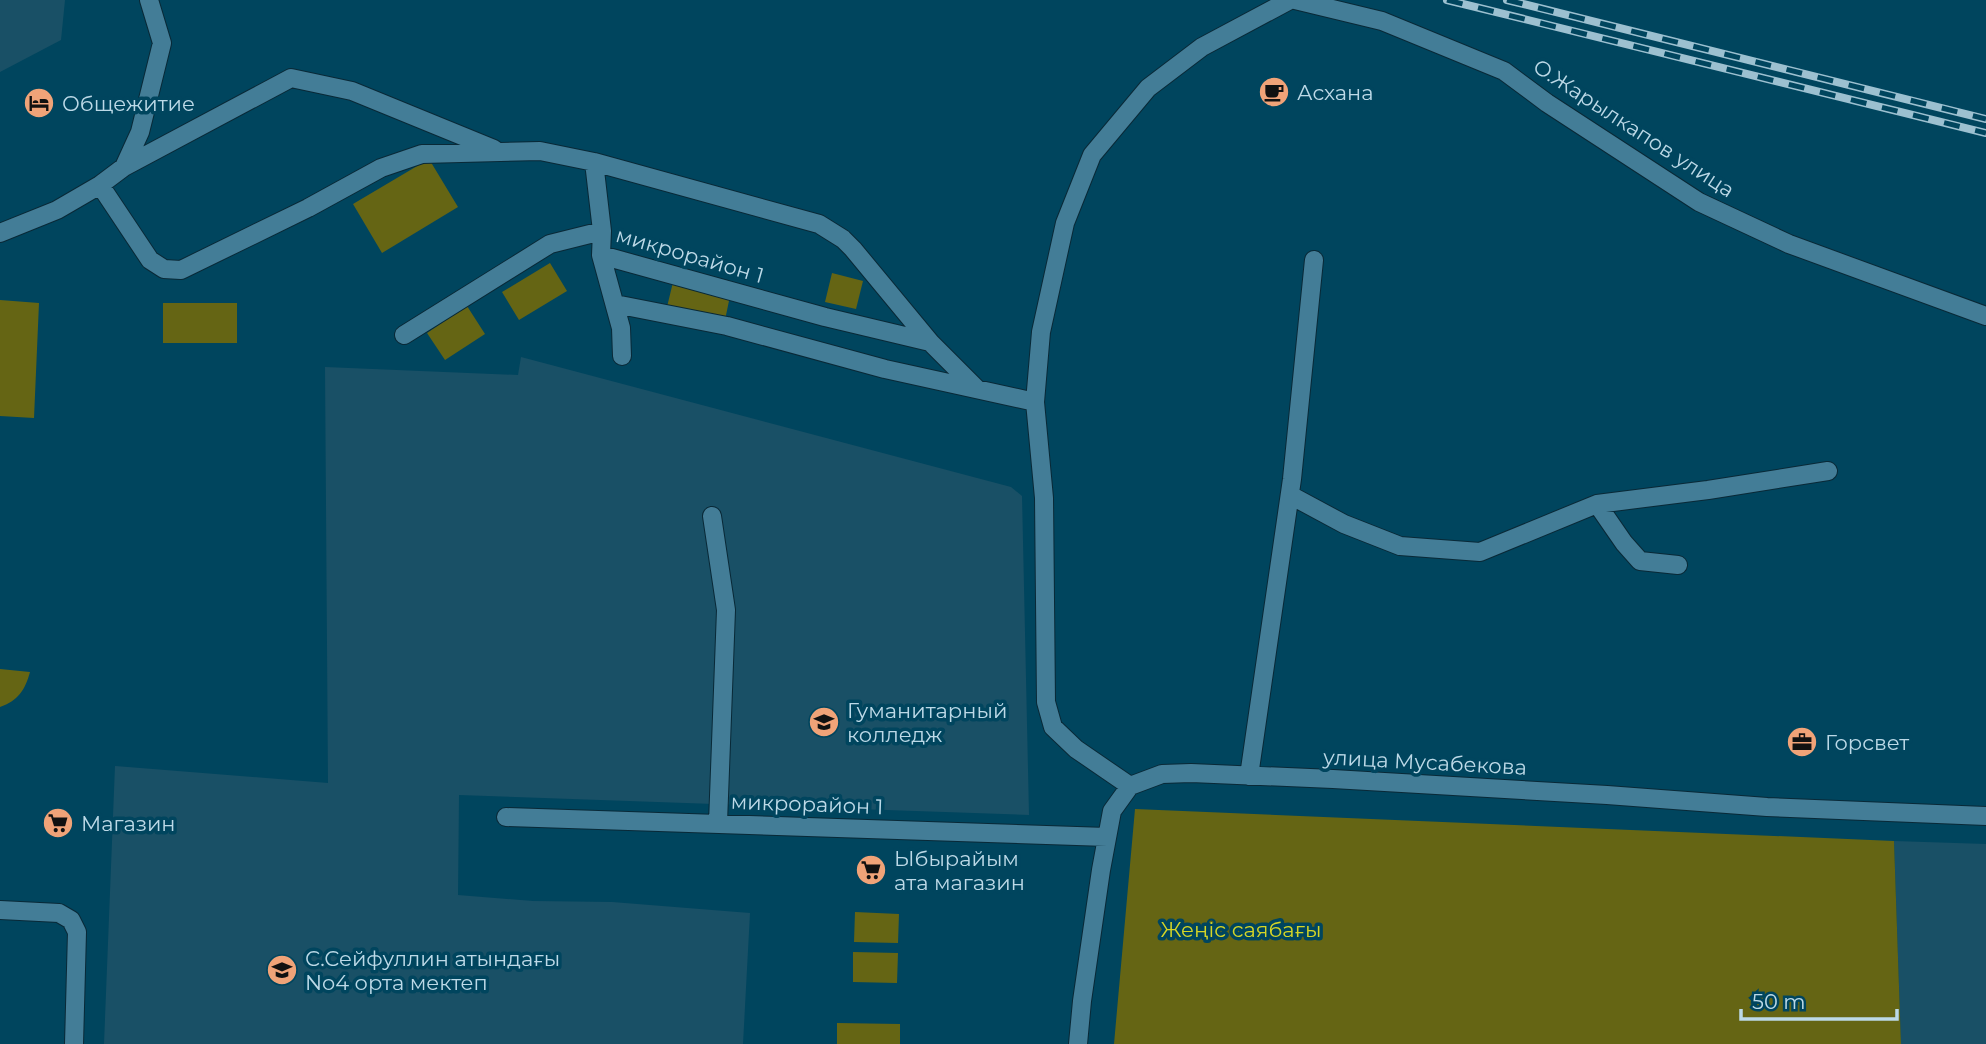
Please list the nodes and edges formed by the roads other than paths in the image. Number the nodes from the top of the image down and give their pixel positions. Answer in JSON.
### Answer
{"nodes":[{"id":1,"x":149,"y":0,"type":"edge"},
{"id":2,"x":1292,"y":0,"type":"edge"},
{"id":3,"x":500,"y":152,"type":"junction"},
{"id":4,"x":594,"y":162,"type":"junction"},
{"id":5,"x":124,"y":167,"type":"junction"},
{"id":6,"x":100,"y":185,"type":"junction"},
{"id":7,"x":602,"y":231,"type":"junction"},
{"id":8,"x":0,"y":233,"type":"edge"},
{"id":9,"x":601,"y":255,"type":"junction"},
{"id":10,"x":1314,"y":260,"type":"dead end"},
{"id":11,"x":615,"y":303,"type":"junction"},
{"id":12,"x":1986,"y":316,"type":"edge"},
{"id":13,"x":404,"y":335,"type":"dead end"},
{"id":14,"x":930,"y":342,"type":"junction"},
{"id":15,"x":622,"y":356,"type":"dead end"},
{"id":16,"x":977,"y":389,"type":"junction"},
{"id":17,"x":1035,"y":402,"type":"junction"},
{"id":18,"x":1828,"y":471,"type":"dead end"},
{"id":19,"x":1290,"y":495,"type":"junction"},
{"id":20,"x":1597,"y":504,"type":"junction"},
{"id":21,"x":712,"y":516,"type":"dead end"},
{"id":22,"x":1678,"y":565,"type":"dead end"},
{"id":23,"x":1249,"y":776,"type":"junction"},
{"id":24,"x":1130,"y":786,"type":"junction"},
{"id":25,"x":1986,"y":816,"type":"edge"},
{"id":26,"x":506,"y":817,"type":"dead end"},
{"id":27,"x":719,"y":823,"type":"junction"},
{"id":28,"x":1107,"y":837,"type":"junction"},
{"id":29,"x":0,"y":910,"type":"edge"},
{"id":30,"x":74,"y":1044,"type":"edge"},
{"id":31,"x":1078,"y":1044,"type":"edge"}],
"edges":[{"from":1,"to":5,"type":"street"},
{"from":2,"to":12,"type":"street","name":"О.Жарылкапов улица"},
{"from":2,"to":17,"type":"street"},
{"from":3,"to":4,"type":"street"},
{"from":3,"to":5,"type":"street"},
{"from":3,"to":6,"type":"street"},
{"from":4,"to":7,"type":"street","name":"микрорайон 1"},
{"from":4,"to":14,"type":"street"},
{"from":5,"to":6,"type":"street"},
{"from":6,"to":8,"type":"street"},
{"from":7,"to":9,"type":"street","name":"микрорайон 1"},
{"from":7,"to":13,"type":"street"},
{"from":9,"to":11,"type":"street"},
{"from":9,"to":14,"type":"street","name":"микрорайон 1"},
{"from":10,"to":19,"type":"street"},
{"from":11,"to":15,"type":"street"},
{"from":11,"to":16,"type":"street"},
{"from":14,"to":16,"type":"street"},
{"from":16,"to":17,"type":"street"},
{"from":17,"to":24,"type":"street"},
{"from":18,"to":20,"type":"street"},
{"from":19,"to":20,"type":"street"},
{"from":19,"to":23,"type":"street"},
{"from":20,"to":22,"type":"street"},
{"from":21,"to":27,"type":"street"},
{"from":23,"to":24,"type":"street","name":"улица Мусабекова"},
{"from":23,"to":25,"type":"street","name":"улица Мусабекова"},
{"from":24,"to":28,"type":"street"},
{"from":26,"to":27,"type":"street","name":"микрорайон 1"},
{"from":27,"to":28,"type":"street","name":"микрорайон 1"},
{"from":28,"to":31,"type":"street"},
{"from":29,"to":30,"type":"street"}]}
